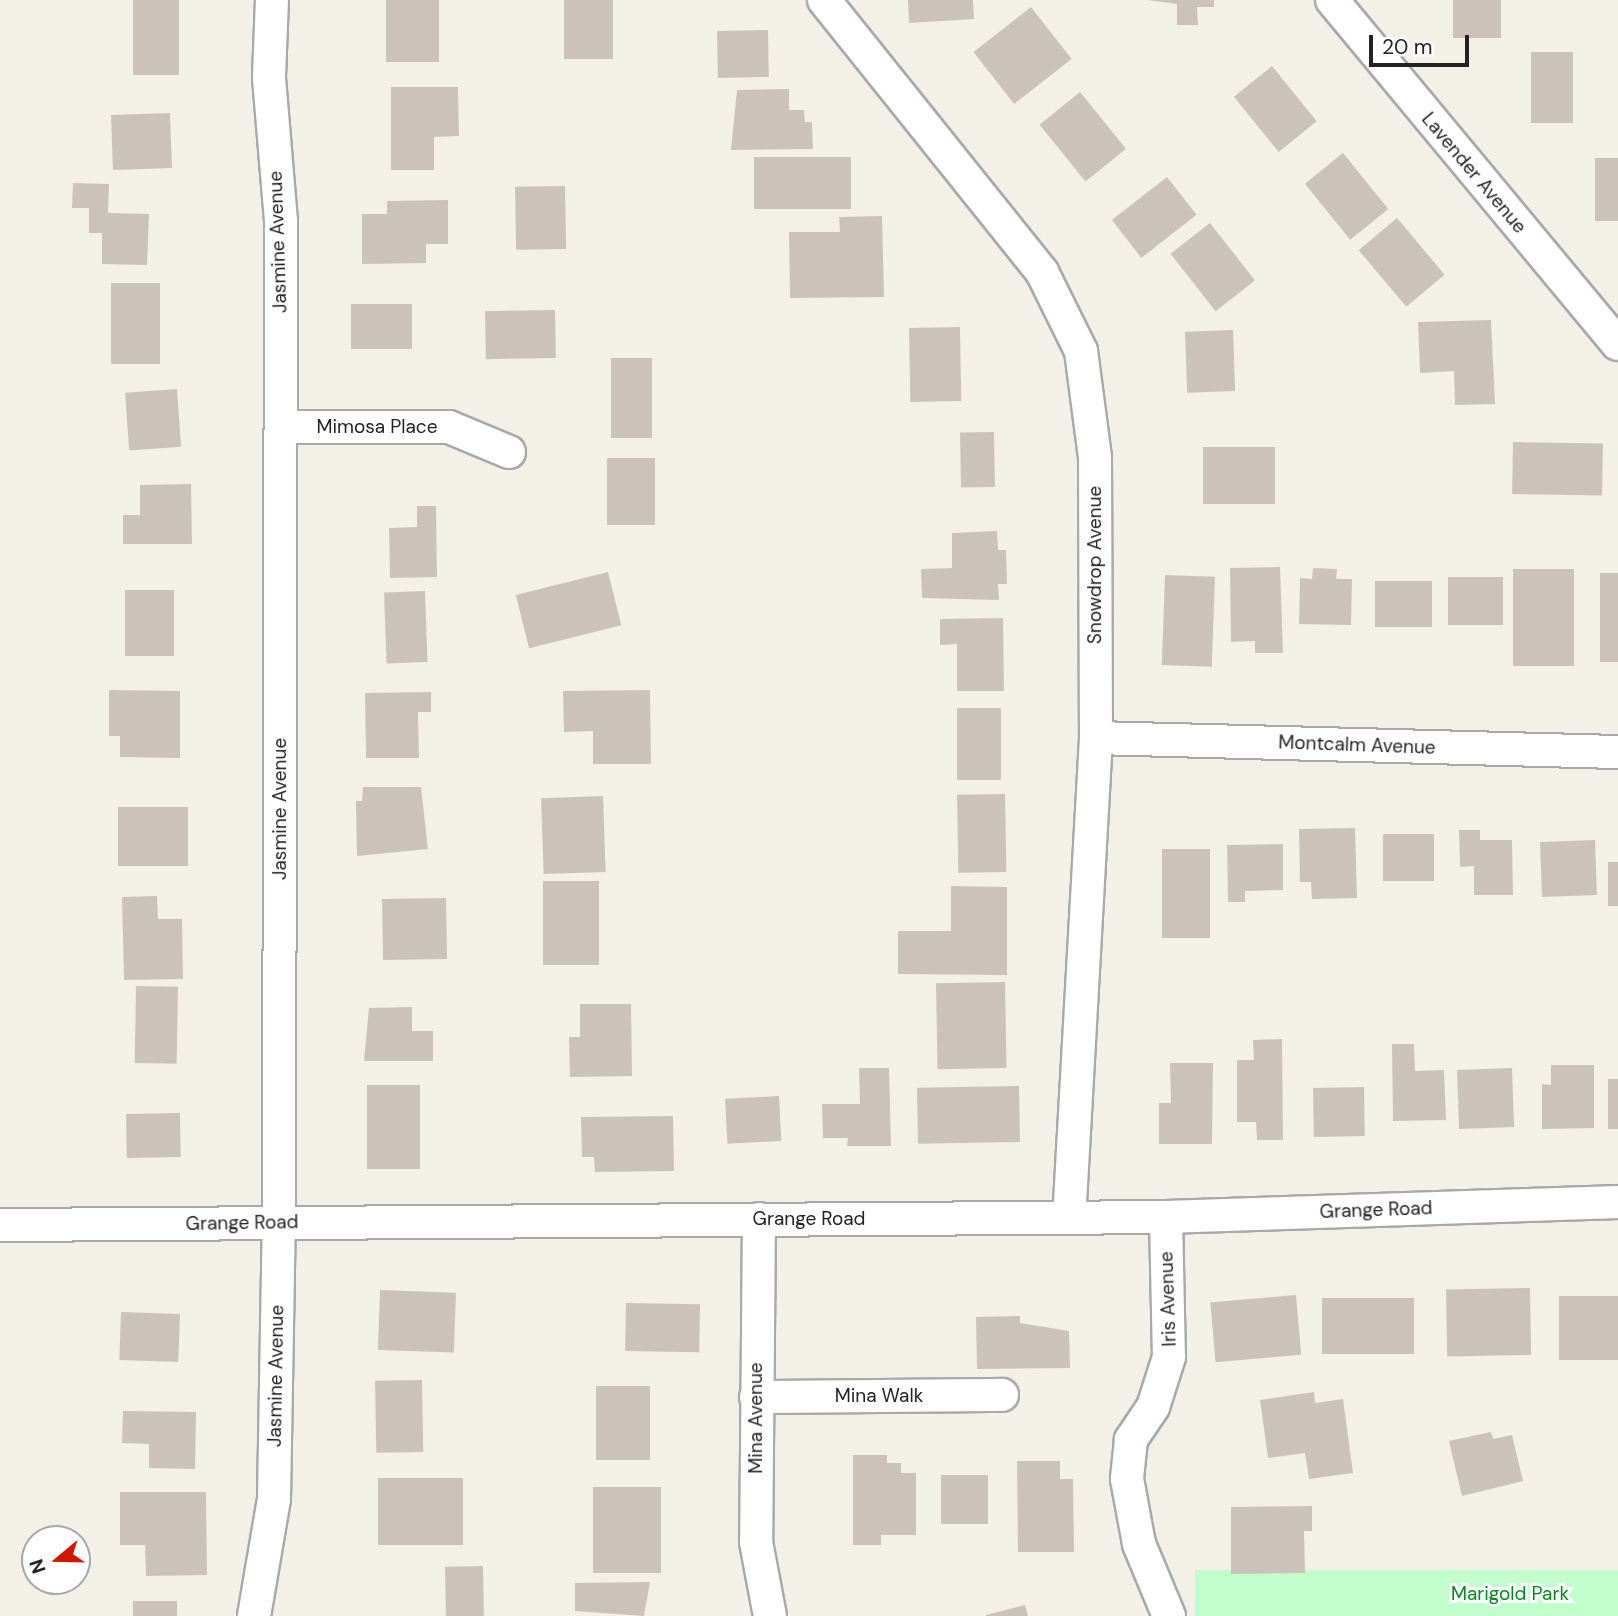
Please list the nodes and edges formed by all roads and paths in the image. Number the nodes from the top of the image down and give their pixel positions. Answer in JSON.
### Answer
{"nodes":[{"id":1,"x":272,"y":0,"type":"edge"},
{"id":2,"x":824,"y":0,"type":"edge"},
{"id":3,"x":1332,"y":0,"type":"edge"},
{"id":4,"x":1618,"y":344,"type":"edge"},
{"id":5,"x":282,"y":427,"type":"junction"},
{"id":6,"x":509,"y":452,"type":"dead end"},
{"id":7,"x":1096,"y":738,"type":"junction"},
{"id":8,"x":1618,"y":752,"type":"edge"},
{"id":9,"x":1618,"y":1202,"type":"edge"},
{"id":10,"x":1069,"y":1217,"type":"junction"},
{"id":11,"x":1166,"y":1217,"type":"junction"},
{"id":12,"x":759,"y":1219,"type":"junction"},
{"id":13,"x":279,"y":1223,"type":"junction"},
{"id":14,"x":0,"y":1225,"type":"edge"},
{"id":15,"x":1002,"y":1395,"type":"dead end"},
{"id":16,"x":756,"y":1397,"type":"junction"},
{"id":17,"x":254,"y":1616,"type":"edge"},
{"id":18,"x":770,"y":1616,"type":"edge"},
{"id":19,"x":1169,"y":1616,"type":"edge"}],
"edges":[{"from":1,"to":5,"type":"street","name":"Jasmine Avenue"},
{"from":2,"to":7,"type":"street","name":"Snowdrop Avenue"},
{"from":3,"to":4,"type":"street","name":"Lavender Avenue"},
{"from":5,"to":6,"type":"street","name":"Mimosa Place"},
{"from":5,"to":13,"type":"street","name":"Jasmine Avenue"},
{"from":7,"to":8,"type":"street","name":"Montcalm Avenue"},
{"from":7,"to":10,"type":"street","name":"Snowdrop Avenue"},
{"from":9,"to":11,"type":"street","name":"Grange Road"},
{"from":10,"to":11,"type":"street","name":"Grange Road"},
{"from":10,"to":12,"type":"street","name":"Grange Road"},
{"from":11,"to":19,"type":"street","name":"Iris Avenue"},
{"from":12,"to":13,"type":"street","name":"Grange Road"},
{"from":12,"to":16,"type":"street","name":"Mina Avenue"},
{"from":13,"to":14,"type":"street","name":"Grange Road"},
{"from":13,"to":17,"type":"street","name":"Jasmine Avenue"},
{"from":15,"to":16,"type":"street","name":"Mina Walk"},
{"from":16,"to":18,"type":"street","name":"Mina Avenue"}]}
